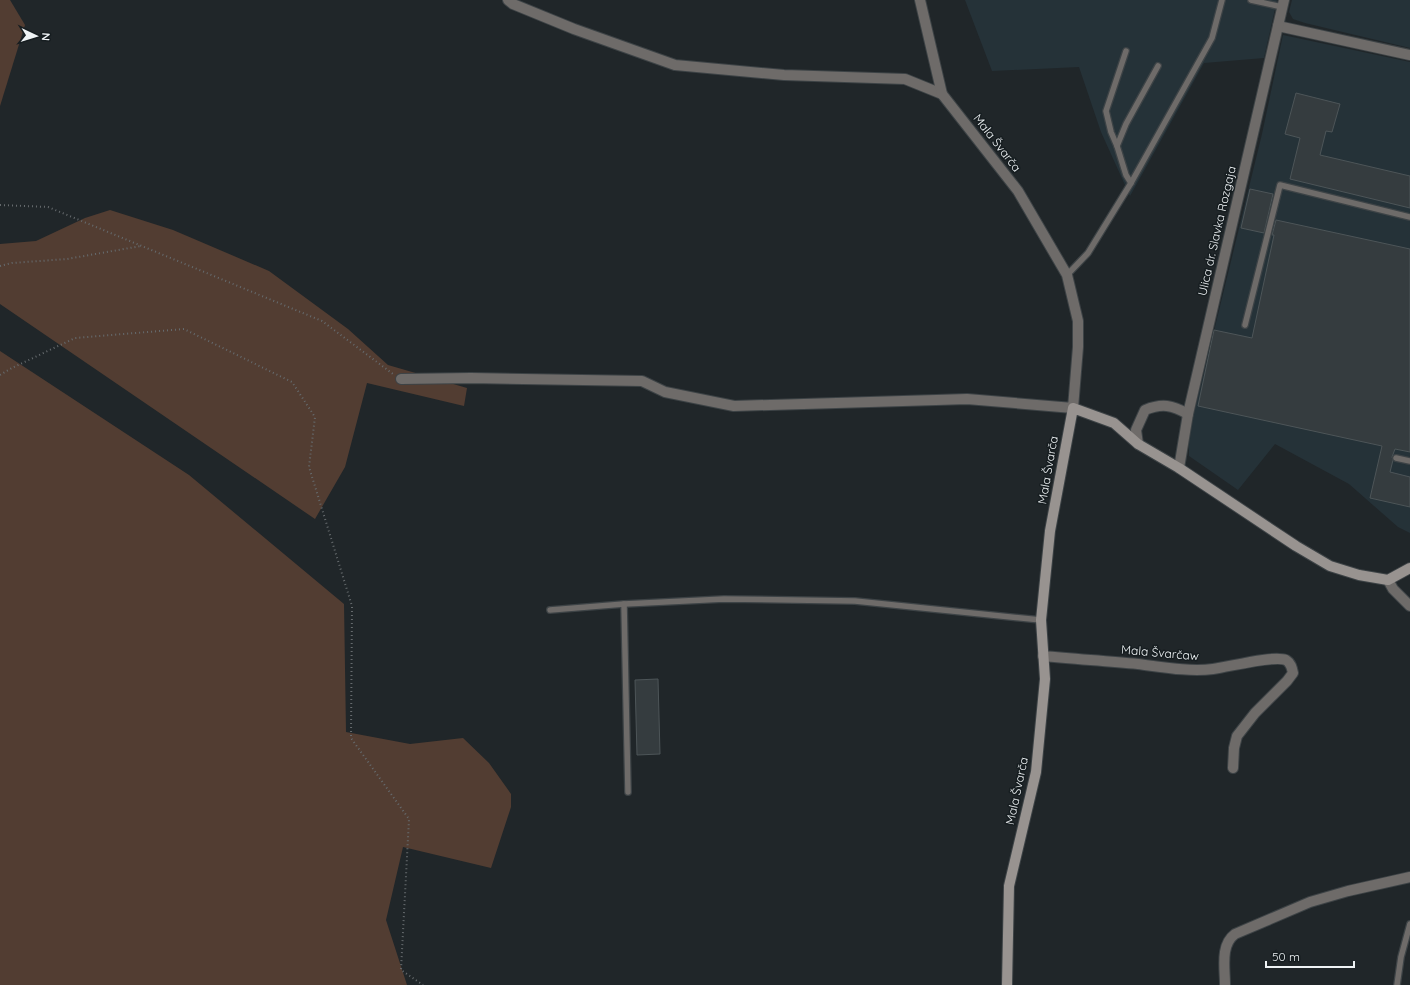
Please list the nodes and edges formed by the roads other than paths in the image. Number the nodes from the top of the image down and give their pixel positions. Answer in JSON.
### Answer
{"nodes":[{"id":1,"x":508,"y":0,"type":"edge"},
{"id":2,"x":920,"y":0,"type":"edge"},
{"id":3,"x":1222,"y":0,"type":"edge"},
{"id":4,"x":1251,"y":0,"type":"edge"},
{"id":5,"x":1283,"y":3,"type":"edge"},
{"id":6,"x":1278,"y":26,"type":"junction"},
{"id":7,"x":1126,"y":51,"type":"dead end"},
{"id":8,"x":1410,"y":55,"type":"edge"},
{"id":9,"x":1158,"y":66,"type":"dead end"},
{"id":10,"x":942,"y":94,"type":"junction"},
{"id":11,"x":1117,"y":146,"type":"junction"},
{"id":12,"x":1131,"y":183,"type":"junction"},
{"id":13,"x":1410,"y":217,"type":"edge"},
{"id":14,"x":1067,"y":275,"type":"junction"},
{"id":15,"x":1245,"y":325,"type":"dead end"},
{"id":16,"x":401,"y":379,"type":"road end"},
{"id":17,"x":1073,"y":408,"type":"junction"},
{"id":18,"x":1188,"y":414,"type":"junction"},
{"id":19,"x":1138,"y":444,"type":"junction"},
{"id":20,"x":1396,"y":458,"type":"dead end"},
{"id":21,"x":1410,"y":461,"type":"edge"},
{"id":22,"x":1179,"y":468,"type":"junction"},
{"id":23,"x":1410,"y":568,"type":"edge"},
{"id":24,"x":1388,"y":580,"type":"junction"},
{"id":25,"x":624,"y":604,"type":"junction"},
{"id":26,"x":1410,"y":606,"type":"edge"},
{"id":27,"x":550,"y":610,"type":"dead end"},
{"id":28,"x":1041,"y":620,"type":"junction"},
{"id":29,"x":1043,"y":656,"type":"junction"},
{"id":30,"x":1233,"y":768,"type":"dead end"},
{"id":31,"x":628,"y":792,"type":"dead end"},
{"id":32,"x":1410,"y":877,"type":"edge"},
{"id":33,"x":1410,"y":924,"type":"edge"},
{"id":34,"x":1008,"y":985,"type":"edge"},
{"id":35,"x":1225,"y":985,"type":"edge"},
{"id":36,"x":1397,"y":985,"type":"edge"}],
"edges":[{"from":1,"to":10,"type":"street"},
{"from":2,"to":10,"type":"street","name":"Mala Švarča"},
{"from":3,"to":12,"type":"lane"},
{"from":4,"to":5,"type":"lane"},
{"from":5,"to":6,"type":"street","name":"Ulica dr. Slavka Rozgaja"},
{"from":6,"to":8,"type":"street"},
{"from":6,"to":18,"type":"street","name":"Ulica dr. Slavka Rozgaja"},
{"from":7,"to":11,"type":"lane"},
{"from":9,"to":11,"type":"lane"},
{"from":10,"to":14,"type":"street","name":"Mala Švarča"},
{"from":11,"to":12,"type":"lane"},
{"from":12,"to":14,"type":"lane"},
{"from":13,"to":15,"type":"lane"},
{"from":14,"to":17,"type":"street","name":"Mala Švarča"},
{"from":16,"to":17,"type":"street"},
{"from":17,"to":19,"type":"street"},
{"from":17,"to":28,"type":"street","name":"Mala Švarča"},
{"from":18,"to":19,"type":"street"},
{"from":18,"to":22,"type":"street","name":"Ulica dr. Slavka Rozgaja"},
{"from":19,"to":22,"type":"street"},
{"from":20,"to":21,"type":"lane"},
{"from":22,"to":24,"type":"street"},
{"from":23,"to":24,"type":"street"},
{"from":24,"to":26,"type":"street"},
{"from":25,"to":27,"type":"lane"},
{"from":25,"to":28,"type":"lane"},
{"from":25,"to":31,"type":"lane"},
{"from":28,"to":29,"type":"street","name":"Mala Švarča"},
{"from":29,"to":30,"type":"street","name":"Mala Švarčaw"},
{"from":29,"to":34,"type":"street","name":"Mala Švarča"},
{"from":32,"to":35,"type":"street"},
{"from":33,"to":36,"type":"lane"}]}
